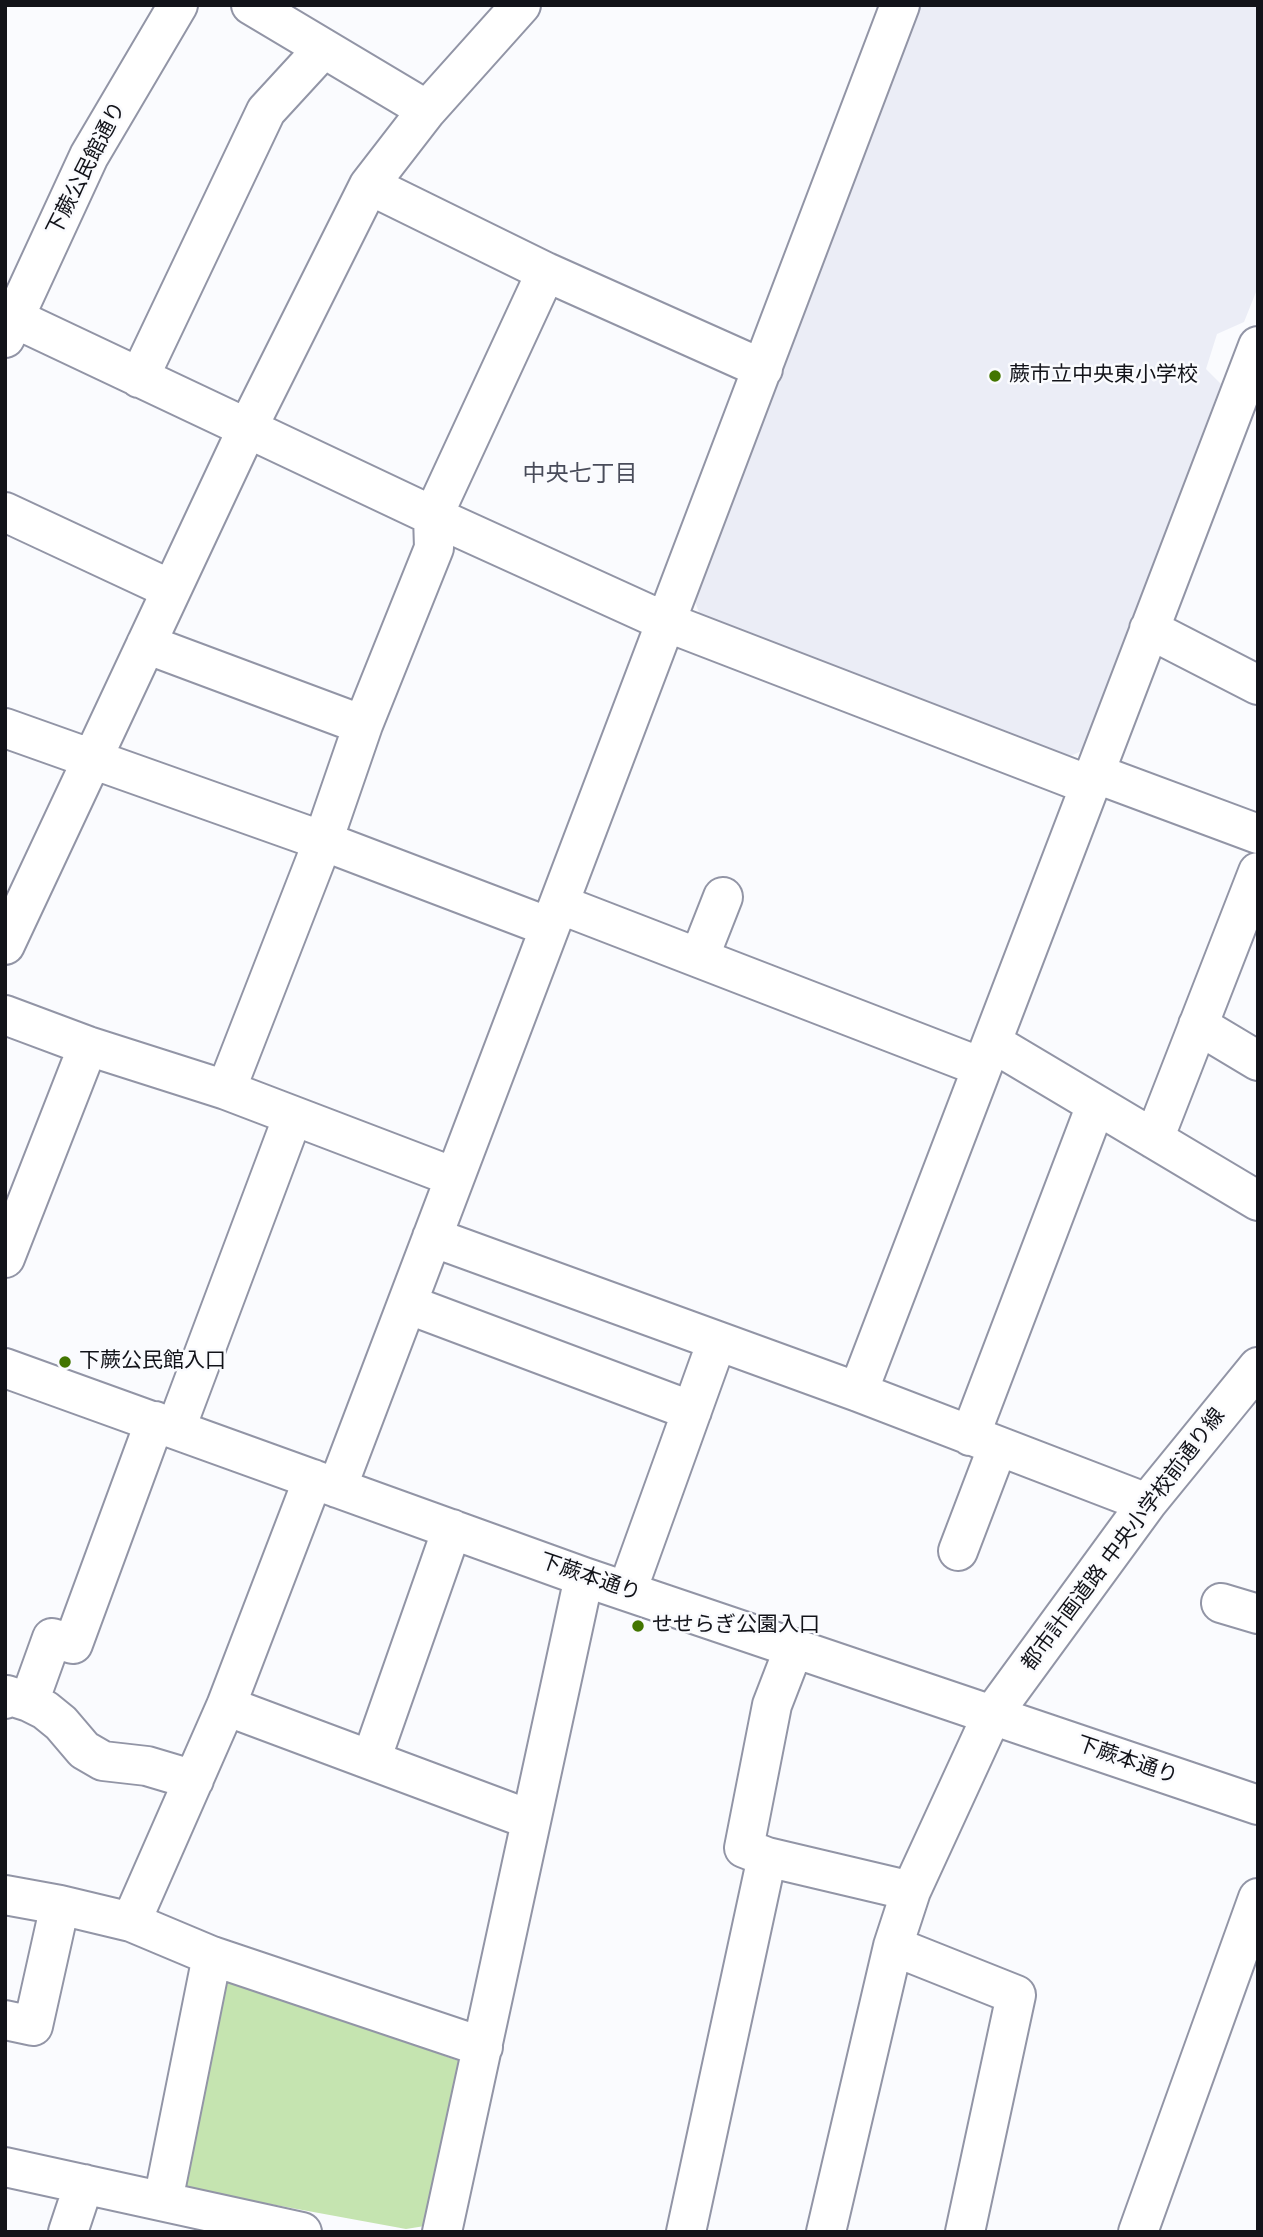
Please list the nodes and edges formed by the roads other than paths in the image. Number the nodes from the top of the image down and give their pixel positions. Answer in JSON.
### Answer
{"nodes":[{"id":1,"x":178,"y":5,"type":"edge"},
{"id":2,"x":251,"y":5,"type":"edge"},
{"id":3,"x":900,"y":5,"type":"edge"},
{"id":4,"x":513,"y":7,"type":"edge"},
{"id":5,"x":323,"y":49,"type":"junction"},
{"id":6,"x":427,"y":110,"type":"junction"},
{"id":7,"x":369,"y":185,"type":"junction"},
{"id":8,"x":546,"y":272,"type":"junction"},
{"id":9,"x":8,"y":325,"type":"edge"},
{"id":10,"x":1258,"y":346,"type":"edge"},
{"id":11,"x":763,"y":369,"type":"junction"},
{"id":12,"x":139,"y":378,"type":"junction"},
{"id":13,"x":247,"y":429,"type":"junction"},
{"id":14,"x":5,"y":512,"type":"edge"},
{"id":15,"x":433,"y":516,"type":"junction"},
{"id":16,"x":170,"y":589,"type":"junction"},
{"id":17,"x":666,"y":622,"type":"junction"},
{"id":18,"x":1149,"y":629,"type":"junction"},
{"id":19,"x":146,"y":644,"type":"junction"},
{"id":20,"x":1258,"y":685,"type":"edge"},
{"id":21,"x":363,"y":725,"type":"junction"},
{"id":22,"x":5,"y":728,"type":"edge"},
{"id":23,"x":93,"y":759,"type":"junction"},
{"id":24,"x":1091,"y":779,"type":"junction"},
{"id":25,"x":1258,"y":834,"type":"edge"},
{"id":26,"x":323,"y":841,"type":"junction"},
{"id":27,"x":1258,"y":872,"type":"edge"},
{"id":28,"x":723,"y":897,"type":"dead end"},
{"id":29,"x":554,"y":915,"type":"junction"},
{"id":30,"x":1250,"y":918,"type":"edge"},
{"id":31,"x":5,"y":945,"type":"edge"},
{"id":32,"x":699,"y":958,"type":"junction"},
{"id":33,"x":5,"y":1015,"type":"edge"},
{"id":34,"x":1198,"y":1025,"type":"junction"},
{"id":35,"x":88,"y":1046,"type":"junction"},
{"id":36,"x":987,"y":1055,"type":"junction"},
{"id":37,"x":1258,"y":1061,"type":"edge"},
{"id":38,"x":226,"y":1090,"type":"junction"},
{"id":39,"x":1096,"y":1105,"type":"junction"},
{"id":40,"x":293,"y":1116,"type":"junction"},
{"id":41,"x":1154,"y":1139,"type":"junction"},
{"id":42,"x":454,"y":1177,"type":"junction"},
{"id":43,"x":18,"y":1187,"type":"edge"},
{"id":44,"x":1258,"y":1201,"type":"edge"},
{"id":45,"x":432,"y":1237,"type":"junction"},
{"id":46,"x":5,"y":1258,"type":"edge"},
{"id":47,"x":407,"y":1304,"type":"junction"},
{"id":48,"x":717,"y":1341,"type":"junction"},
{"id":49,"x":1258,"y":1367,"type":"edge"},
{"id":50,"x":5,"y":1368,"type":"edge"},
{"id":51,"x":858,"y":1392,"type":"junction"},
{"id":52,"x":692,"y":1412,"type":"junction"},
{"id":53,"x":165,"y":1425,"type":"junction"},
{"id":54,"x":984,"y":1441,"type":"junction"},
{"id":55,"x":325,"y":1483,"type":"junction"},
{"id":56,"x":1147,"y":1503,"type":"junction"},
{"id":57,"x":452,"y":1529,"type":"junction"},
{"id":58,"x":958,"y":1551,"type":"dead end"},
{"id":59,"x":584,"y":1577,"type":"junction"},
{"id":60,"x":626,"y":1591,"type":"junction"},
{"id":61,"x":1221,"y":1602,"type":"dead end"},
{"id":62,"x":1258,"y":1614,"type":"edge"},
{"id":63,"x":794,"y":1648,"type":"junction"},
{"id":64,"x":17,"y":1700,"type":"edge"},
{"id":65,"x":226,"y":1706,"type":"junction"},
{"id":66,"x":992,"y":1715,"type":"junction"},
{"id":67,"x":370,"y":1760,"type":"junction"},
{"id":68,"x":194,"y":1780,"type":"junction"},
{"id":69,"x":1258,"y":1805,"type":"edge"},
{"id":70,"x":531,"y":1820,"type":"junction"},
{"id":71,"x":767,"y":1857,"type":"junction"},
{"id":72,"x":911,"y":1891,"type":"junction"},
{"id":73,"x":5,"y":1895,"type":"edge"},
{"id":74,"x":1258,"y":1898,"type":"edge"},
{"id":75,"x":60,"y":1905,"type":"junction"},
{"id":76,"x":131,"y":1922,"type":"junction"},
{"id":77,"x":893,"y":1946,"type":"junction"},
{"id":78,"x":212,"y":1956,"type":"junction"},
{"id":79,"x":5,"y":2020,"type":"edge"},
{"id":80,"x":483,"y":2047,"type":"junction"},
{"id":81,"x":5,"y":2167,"type":"edge"},
{"id":82,"x":84,"y":2184,"type":"junction"},
{"id":83,"x":163,"y":2201,"type":"junction"},
{"id":84,"x":68,"y":2232,"type":"edge"},
{"id":85,"x":302,"y":2232,"type":"edge"},
{"id":86,"x":442,"y":2232,"type":"edge"},
{"id":87,"x":686,"y":2232,"type":"edge"},
{"id":88,"x":826,"y":2232,"type":"edge"},
{"id":89,"x":965,"y":2232,"type":"edge"},
{"id":90,"x":1138,"y":2232,"type":"edge"}],
"edges":[{"from":1,"to":9,"type":"street","name":"下蕨公民館通り"},
{"from":2,"to":5,"type":"street"},
{"from":3,"to":11,"type":"street"},
{"from":4,"to":6,"type":"street"},
{"from":5,"to":6,"type":"street"},
{"from":5,"to":12,"type":"street"},
{"from":6,"to":7,"type":"street"},
{"from":7,"to":8,"type":"street"},
{"from":7,"to":13,"type":"street"},
{"from":8,"to":11,"type":"street"},
{"from":8,"to":15,"type":"street"},
{"from":9,"to":12,"type":"street"},
{"from":10,"to":18,"type":"street"},
{"from":11,"to":17,"type":"street"},
{"from":12,"to":13,"type":"street"},
{"from":13,"to":15,"type":"street"},
{"from":13,"to":16,"type":"street"},
{"from":14,"to":16,"type":"street"},
{"from":15,"to":17,"type":"street"},
{"from":15,"to":21,"type":"street"},
{"from":16,"to":19,"type":"street"},
{"from":17,"to":24,"type":"street"},
{"from":17,"to":29,"type":"street"},
{"from":18,"to":20,"type":"street"},
{"from":18,"to":24,"type":"street"},
{"from":19,"to":21,"type":"street"},
{"from":19,"to":23,"type":"street"},
{"from":21,"to":26,"type":"street"},
{"from":22,"to":23,"type":"street"},
{"from":23,"to":26,"type":"street"},
{"from":23,"to":31,"type":"street"},
{"from":24,"to":25,"type":"street"},
{"from":24,"to":36,"type":"street"},
{"from":26,"to":29,"type":"street"},
{"from":26,"to":38,"type":"street"},
{"from":27,"to":30,"type":"street"},
{"from":28,"to":32,"type":"street"},
{"from":29,"to":32,"type":"street"},
{"from":29,"to":42,"type":"street"},
{"from":30,"to":34,"type":"street"},
{"from":32,"to":36,"type":"street"},
{"from":33,"to":35,"type":"street"},
{"from":34,"to":37,"type":"street"},
{"from":34,"to":41,"type":"street"},
{"from":35,"to":38,"type":"street"},
{"from":35,"to":43,"type":"street"},
{"from":36,"to":39,"type":"street"},
{"from":36,"to":51,"type":"street"},
{"from":38,"to":40,"type":"street"},
{"from":39,"to":41,"type":"street"},
{"from":39,"to":54,"type":"street"},
{"from":40,"to":42,"type":"street"},
{"from":40,"to":53,"type":"street"},
{"from":41,"to":44,"type":"street"},
{"from":42,"to":45,"type":"street"},
{"from":43,"to":46,"type":"street"},
{"from":45,"to":47,"type":"street"},
{"from":45,"to":48,"type":"street"},
{"from":47,"to":52,"type":"street"},
{"from":47,"to":55,"type":"street"},
{"from":48,"to":51,"type":"street"},
{"from":48,"to":52,"type":"street"},
{"from":49,"to":56,"type":"street","name":"都市計画道路 中央小学校前通り線"},
{"from":50,"to":53,"type":"street","name":"下蕨本通り"},
{"from":51,"to":54,"type":"street"},
{"from":52,"to":60,"type":"street"},
{"from":53,"to":55,"type":"street","name":"下蕨本通り"},
{"from":53,"to":64,"type":"street"},
{"from":54,"to":56,"type":"street"},
{"from":54,"to":58,"type":"street"},
{"from":55,"to":57,"type":"street","name":"下蕨本通り"},
{"from":55,"to":65,"type":"street"},
{"from":56,"to":66,"type":"street","name":"都市計画道路 中央小学校前通り線"},
{"from":57,"to":59,"type":"street","name":"下蕨本通り"},
{"from":57,"to":67,"type":"street"},
{"from":59,"to":60,"type":"street","name":"下蕨本通り"},
{"from":59,"to":70,"type":"street"},
{"from":60,"to":63,"type":"street","name":"下蕨本通り"},
{"from":61,"to":62,"type":"street"},
{"from":63,"to":66,"type":"street","name":"下蕨本通り"},
{"from":63,"to":71,"type":"street"},
{"from":64,"to":68,"type":"street"},
{"from":65,"to":67,"type":"street"},
{"from":65,"to":68,"type":"street"},
{"from":66,"to":69,"type":"street","name":"下蕨本通り"},
{"from":66,"to":72,"type":"street","name":"都市計画道路 中央小学校前通り線"},
{"from":67,"to":70,"type":"street"},
{"from":68,"to":76,"type":"street"},
{"from":70,"to":80,"type":"street"},
{"from":71,"to":72,"type":"street"},
{"from":71,"to":87,"type":"street"},
{"from":72,"to":77,"type":"street","name":"都市計画道路 中央小学校前通り線"},
{"from":73,"to":75,"type":"street"},
{"from":74,"to":90,"type":"street"},
{"from":75,"to":76,"type":"street"},
{"from":75,"to":79,"type":"street"},
{"from":76,"to":78,"type":"street"},
{"from":77,"to":88,"type":"street","name":"都市計画道路 中央小学校前通り線"},
{"from":77,"to":89,"type":"street"},
{"from":78,"to":80,"type":"street"},
{"from":78,"to":83,"type":"street"},
{"from":80,"to":86,"type":"street"},
{"from":81,"to":82,"type":"street"},
{"from":82,"to":83,"type":"street"},
{"from":82,"to":84,"type":"street"},
{"from":83,"to":85,"type":"street"}]}
